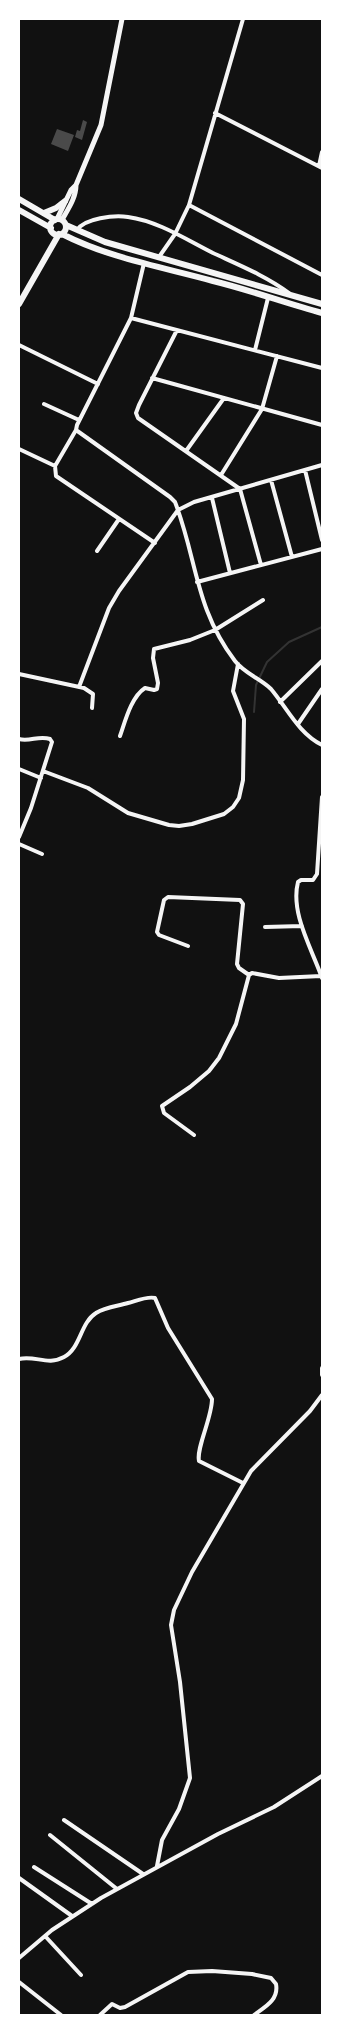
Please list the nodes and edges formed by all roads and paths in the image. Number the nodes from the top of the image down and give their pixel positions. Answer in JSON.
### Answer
{"nodes":[{"id":1,"x":122,"y":19,"type":"edge"},
{"id":2,"x":243,"y":19,"type":"edge"},
{"id":3,"x":215,"y":113,"type":"junction"},
{"id":4,"x":322,"y":152,"type":"edge"},
{"id":5,"x":320,"y":167,"type":"edge"},
{"id":6,"x":76,"y":185,"type":"junction"},
{"id":7,"x":19,"y":199,"type":"edge"},
{"id":8,"x":65,"y":202,"type":"junction"},
{"id":9,"x":189,"y":205,"type":"junction"},
{"id":10,"x":19,"y":210,"type":"edge"},
{"id":11,"x":44,"y":213,"type":"junction"},
{"id":12,"x":60,"y":221,"type":"junction"},
{"id":13,"x":51,"y":228,"type":"junction"},
{"id":14,"x":76,"y":230,"type":"junction"},
{"id":15,"x":60,"y":234,"type":"junction"},
{"id":16,"x":175,"y":234,"type":"junction"},
{"id":17,"x":159,"y":257,"type":"junction"},
{"id":18,"x":144,"y":263,"type":"junction"},
{"id":19,"x":322,"y":275,"type":"edge"},
{"id":20,"x":293,"y":296,"type":"junction"},
{"id":21,"x":268,"y":298,"type":"junction"},
{"id":22,"x":19,"y":304,"type":"edge"},
{"id":23,"x":322,"y":304,"type":"edge"},
{"id":24,"x":322,"y":313,"type":"edge"},
{"id":25,"x":131,"y":318,"type":"junction"},
{"id":26,"x":177,"y":330,"type":"junction"},
{"id":27,"x":19,"y":345,"type":"edge"},
{"id":28,"x":255,"y":350,"type":"junction"},
{"id":29,"x":277,"y":356,"type":"junction"},
{"id":30,"x":322,"y":368,"type":"edge"},
{"id":31,"x":152,"y":378,"type":"junction"},
{"id":32,"x":98,"y":384,"type":"junction"},
{"id":33,"x":224,"y":398,"type":"junction"},
{"id":34,"x":44,"y":404,"type":"dead end"},
{"id":35,"x":262,"y":409,"type":"junction"},
{"id":36,"x":79,"y":420,"type":"junction"},
{"id":37,"x":322,"y":426,"type":"edge"},
{"id":38,"x":76,"y":430,"type":"junction"},
{"id":39,"x":19,"y":449,"type":"edge"},
{"id":40,"x":186,"y":451,"type":"junction"},
{"id":41,"x":322,"y":465,"type":"edge"},
{"id":42,"x":55,"y":466,"type":"junction"},
{"id":43,"x":305,"y":470,"type":"junction"},
{"id":44,"x":221,"y":475,"type":"junction"},
{"id":45,"x":271,"y":480,"type":"junction"},
{"id":46,"x":240,"y":489,"type":"junction"},
{"id":47,"x":212,"y":498,"type":"junction"},
{"id":48,"x":178,"y":510,"type":"junction"},
{"id":49,"x":119,"y":520,"type":"junction"},
{"id":50,"x":322,"y":540,"type":"edge"},
{"id":51,"x":155,"y":543,"type":"junction"},
{"id":52,"x":322,"y":549,"type":"edge"},
{"id":53,"x":97,"y":551,"type":"dead end"},
{"id":54,"x":292,"y":557,"type":"junction"},
{"id":55,"x":261,"y":565,"type":"junction"},
{"id":56,"x":230,"y":573,"type":"junction"},
{"id":57,"x":197,"y":582,"type":"junction"},
{"id":58,"x":263,"y":600,"type":"dead end"},
{"id":59,"x":216,"y":630,"type":"junction"},
{"id":60,"x":322,"y":661,"type":"edge"},
{"id":61,"x":238,"y":664,"type":"junction"},
{"id":62,"x":19,"y":674,"type":"edge"},
{"id":63,"x":79,"y":687,"type":"junction"},
{"id":64,"x":322,"y":689,"type":"edge"},
{"id":65,"x":280,"y":702,"type":"junction"},
{"id":66,"x":92,"y":708,"type":"dead end"},
{"id":67,"x":298,"y":724,"type":"junction"},
{"id":68,"x":120,"y":736,"type":"dead end"},
{"id":69,"x":19,"y":739,"type":"edge"},
{"id":70,"x":322,"y":745,"type":"edge"},
{"id":71,"x":19,"y":769,"type":"edge"},
{"id":72,"x":43,"y":771,"type":"junction"},
{"id":73,"x":41,"y":778,"type":"junction"},
{"id":74,"x":322,"y":797,"type":"edge"},
{"id":75,"x":19,"y":837,"type":"edge"},
{"id":76,"x":19,"y":844,"type":"edge"},
{"id":77,"x":42,"y":854,"type":"dead end"},
{"id":78,"x":302,"y":926,"type":"junction"},
{"id":79,"x":265,"y":927,"type":"dead end"},
{"id":80,"x":188,"y":946,"type":"dead end"},
{"id":81,"x":249,"y":975,"type":"junction"},
{"id":82,"x":322,"y":977,"type":"edge"},
{"id":83,"x":194,"y":1135,"type":"dead end"},
{"id":84,"x":19,"y":1359,"type":"edge"},
{"id":85,"x":322,"y":1368,"type":"edge"},
{"id":86,"x":322,"y":1375,"type":"edge"},
{"id":87,"x":322,"y":1395,"type":"edge"},
{"id":88,"x":244,"y":1483,"type":"junction"},
{"id":89,"x":322,"y":1776,"type":"edge"},
{"id":90,"x":64,"y":1820,"type":"dead end"},
{"id":91,"x":50,"y":1835,"type":"dead end"},
{"id":92,"x":158,"y":1866,"type":"junction"},
{"id":93,"x":34,"y":1867,"type":"dead end"},
{"id":94,"x":143,"y":1874,"type":"junction"},
{"id":95,"x":19,"y":1878,"type":"edge"},
{"id":96,"x":117,"y":1889,"type":"junction"},
{"id":97,"x":92,"y":1904,"type":"junction"},
{"id":98,"x":72,"y":1916,"type":"junction"},
{"id":99,"x":44,"y":1936,"type":"junction"},
{"id":100,"x":19,"y":1958,"type":"edge"},
{"id":101,"x":81,"y":1975,"type":"dead end"},
{"id":102,"x":19,"y":1982,"type":"edge"},
{"id":103,"x":256,"y":2014,"type":"edge"},
{"id":104,"x":61,"y":2015,"type":"edge"},
{"id":105,"x":100,"y":2015,"type":"edge"}],
"edges":[{"from":1,"to":6,"type":"street"},
{"from":2,"to":3,"type":"street"},
{"from":3,"to":5,"type":"street"},
{"from":3,"to":9,"type":"street"},
{"from":4,"to":5,"type":"street"},
{"from":6,"to":8,"type":"street"},
{"from":6,"to":12,"type":"street"},
{"from":7,"to":11,"type":"main road"},
{"from":8,"to":11,"type":"main road"},
{"from":8,"to":12,"type":"street"},
{"from":9,"to":16,"type":"street"},
{"from":9,"to":19,"type":"street"},
{"from":10,"to":13,"type":"main road"},
{"from":11,"to":12,"type":"main road"},
{"from":12,"to":13,"type":"main road"},
{"from":12,"to":14,"type":"main road"},
{"from":12,"to":15,"type":"main road"},
{"from":13,"to":15,"type":"main road"},
{"from":14,"to":16,"type":"street"},
{"from":14,"to":17,"type":"main road"},
{"from":15,"to":18,"type":"main road"},
{"from":15,"to":22,"type":"main road"},
{"from":16,"to":17,"type":"street"},
{"from":16,"to":20,"type":"street"},
{"from":17,"to":20,"type":"main road"},
{"from":18,"to":21,"type":"main road"},
{"from":18,"to":25,"type":"street"},
{"from":20,"to":23,"type":"main road"},
{"from":21,"to":24,"type":"main road"},
{"from":21,"to":28,"type":"street"},
{"from":25,"to":26,"type":"street"},
{"from":25,"to":32,"type":"street"},
{"from":26,"to":28,"type":"street"},
{"from":26,"to":31,"type":"street"},
{"from":27,"to":32,"type":"street"},
{"from":28,"to":29,"type":"street"},
{"from":29,"to":30,"type":"street"},
{"from":29,"to":35,"type":"street"},
{"from":31,"to":33,"type":"street"},
{"from":31,"to":40,"type":"street"},
{"from":32,"to":36,"type":"street"},
{"from":33,"to":35,"type":"street"},
{"from":33,"to":40,"type":"street"},
{"from":34,"to":36,"type":"street"},
{"from":35,"to":37,"type":"street"},
{"from":35,"to":44,"type":"street"},
{"from":36,"to":38,"type":"street"},
{"from":38,"to":42,"type":"street"},
{"from":38,"to":48,"type":"street"},
{"from":39,"to":42,"type":"street"},
{"from":40,"to":44,"type":"street"},
{"from":41,"to":43,"type":"street"},
{"from":42,"to":49,"type":"street"},
{"from":43,"to":45,"type":"street"},
{"from":43,"to":50,"type":"street"},
{"from":44,"to":46,"type":"street"},
{"from":45,"to":46,"type":"street"},
{"from":45,"to":54,"type":"street"},
{"from":46,"to":47,"type":"street"},
{"from":46,"to":55,"type":"street"},
{"from":47,"to":48,"type":"street"},
{"from":47,"to":56,"type":"street"},
{"from":48,"to":51,"type":"street"},
{"from":48,"to":57,"type":"street"},
{"from":49,"to":51,"type":"street"},
{"from":49,"to":53,"type":"street"},
{"from":51,"to":63,"type":"street"},
{"from":52,"to":54,"type":"street"},
{"from":54,"to":55,"type":"street"},
{"from":55,"to":56,"type":"street"},
{"from":56,"to":57,"type":"street"},
{"from":57,"to":59,"type":"street"},
{"from":58,"to":59,"type":"street"},
{"from":59,"to":61,"type":"street"},
{"from":59,"to":68,"type":"street"},
{"from":60,"to":65,"type":"street"},
{"from":61,"to":65,"type":"street"},
{"from":61,"to":72,"type":"street"},
{"from":62,"to":63,"type":"street"},
{"from":63,"to":66,"type":"street"},
{"from":64,"to":67,"type":"street"},
{"from":65,"to":67,"type":"street"},
{"from":67,"to":70,"type":"street"},
{"from":69,"to":72,"type":"street"},
{"from":71,"to":73,"type":"street"},
{"from":72,"to":73,"type":"street"},
{"from":73,"to":75,"type":"street"},
{"from":74,"to":78,"type":"street"},
{"from":76,"to":77,"type":"street"},
{"from":78,"to":79,"type":"street"},
{"from":78,"to":82,"type":"street"},
{"from":80,"to":81,"type":"street"},
{"from":81,"to":82,"type":"street"},
{"from":81,"to":83,"type":"street"},
{"from":84,"to":88,"type":"street"},
{"from":85,"to":86,"type":"street"},
{"from":87,"to":88,"type":"street"},
{"from":88,"to":92,"type":"street"},
{"from":89,"to":92,"type":"street"},
{"from":90,"to":94,"type":"street"},
{"from":91,"to":96,"type":"street"},
{"from":92,"to":94,"type":"street"},
{"from":93,"to":97,"type":"street"},
{"from":94,"to":96,"type":"street"},
{"from":95,"to":98,"type":"street"},
{"from":96,"to":97,"type":"street"},
{"from":97,"to":98,"type":"street"},
{"from":98,"to":99,"type":"street"},
{"from":99,"to":100,"type":"street"},
{"from":99,"to":101,"type":"street"},
{"from":102,"to":104,"type":"street"},
{"from":103,"to":105,"type":"street"}]}
